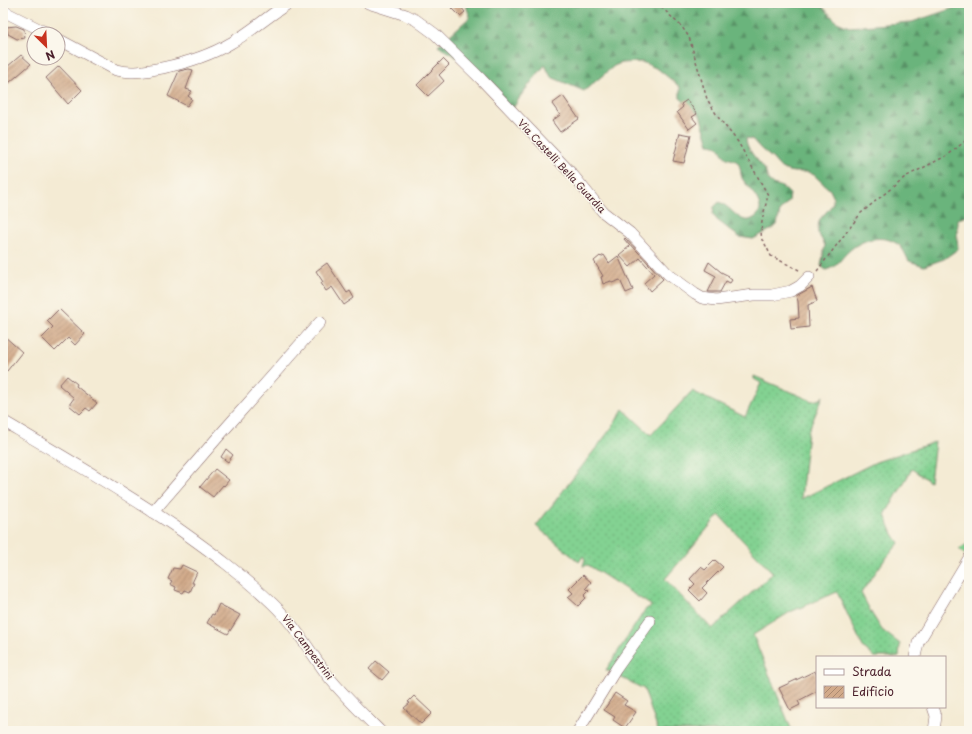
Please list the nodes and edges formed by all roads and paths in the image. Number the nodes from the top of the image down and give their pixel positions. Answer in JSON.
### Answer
{"nodes":[{"id":1,"x":290,"y":3,"type":"edge"},
{"id":2,"x":368,"y":3,"type":"edge"},
{"id":3,"x":657,"y":3,"type":"edge"},
{"id":4,"x":3,"y":11,"type":"edge"},
{"id":5,"x":33,"y":26,"type":"edge"},
{"id":6,"x":66,"y":43,"type":"edge"},
{"id":7,"x":969,"y":138,"type":"edge"},
{"id":8,"x":810,"y":277,"type":"junction"},
{"id":9,"x":320,"y":322,"type":"dead end"},
{"id":10,"x":3,"y":421,"type":"edge"},
{"id":11,"x":153,"y":512,"type":"junction"},
{"id":12,"x":969,"y":558,"type":"edge"},
{"id":13,"x":650,"y":620,"type":"dead end"},
{"id":14,"x":915,"y":656,"type":"edge"},
{"id":15,"x":933,"y":708,"type":"edge"},
{"id":16,"x":380,"y":731,"type":"edge"},
{"id":17,"x":578,"y":731,"type":"edge"},
{"id":18,"x":934,"y":731,"type":"edge"}],
"edges":[{"from":1,"to":6,"type":"street"},
{"from":2,"to":8,"type":"street","name":"Via Castelli Bella Guardia"},
{"from":3,"to":8,"type":"path"},
{"from":4,"to":5,"type":"street"},
{"from":7,"to":8,"type":"path"},
{"from":9,"to":11,"type":"street"},
{"from":10,"to":11,"type":"street","name":"Via Campestrini"},
{"from":11,"to":16,"type":"street","name":"Via Campestrini"},
{"from":12,"to":14,"type":"street"},
{"from":13,"to":17,"type":"street"},
{"from":15,"to":18,"type":"street"}]}
